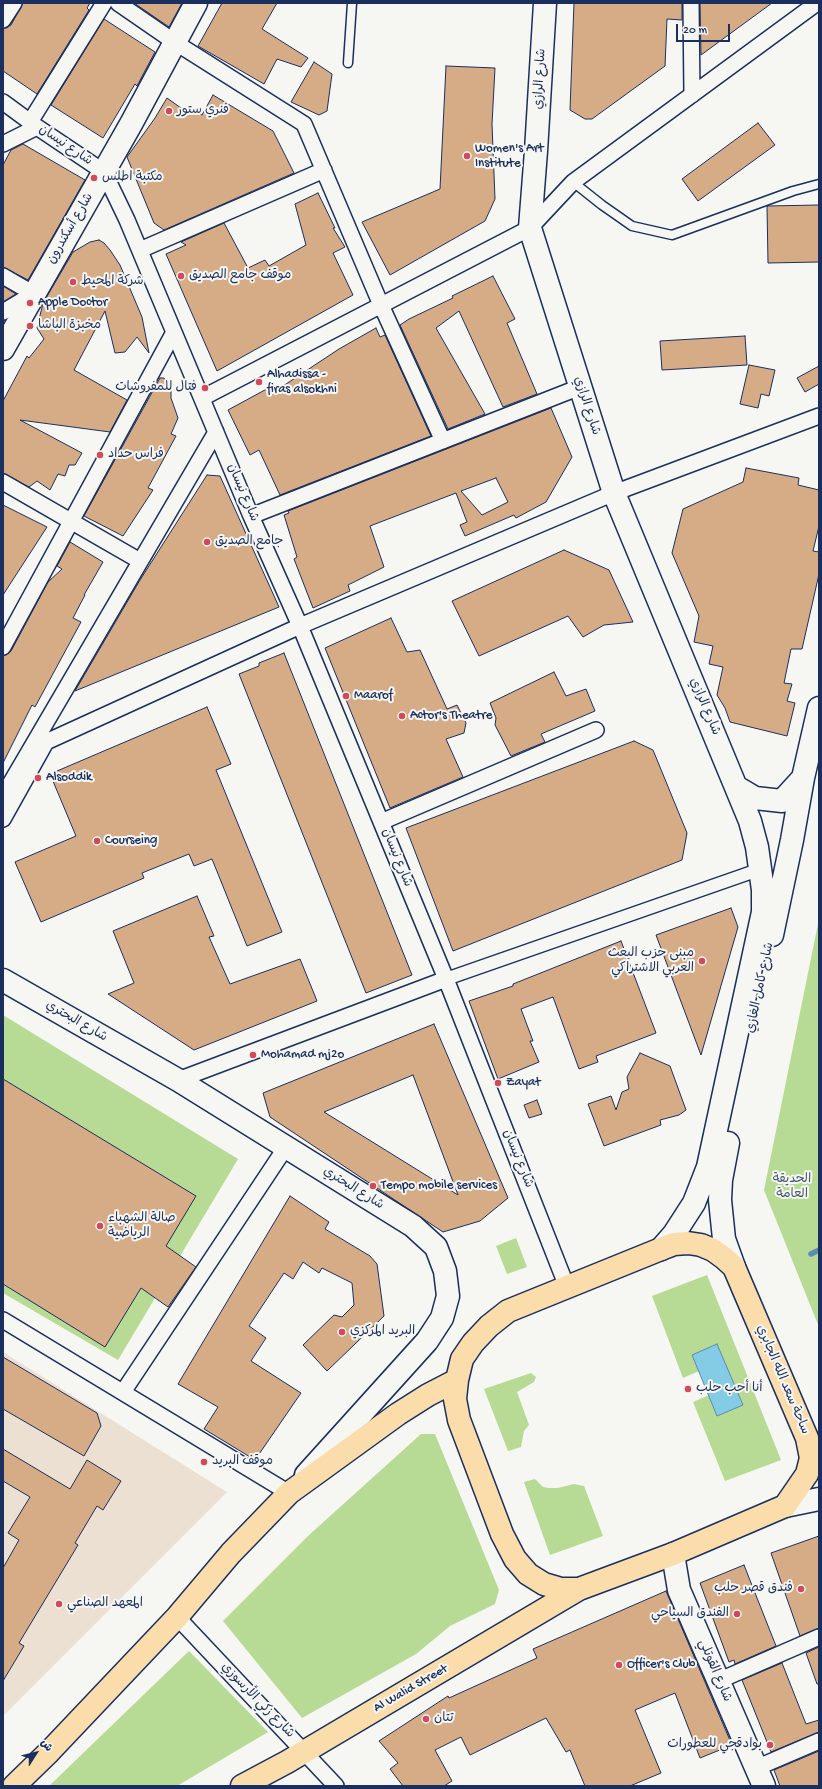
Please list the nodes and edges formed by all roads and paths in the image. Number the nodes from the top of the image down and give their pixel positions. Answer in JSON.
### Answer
{"nodes":[{"id":1,"x":14,"y":3,"type":"edge"},
{"id":2,"x":104,"y":3,"type":"edge"},
{"id":3,"x":118,"y":3,"type":"edge"},
{"id":4,"x":196,"y":3,"type":"edge"},
{"id":5,"x":352,"y":3,"type":"edge"},
{"id":6,"x":545,"y":3,"type":"edge"},
{"id":7,"x":691,"y":3,"type":"edge"},
{"id":8,"x":810,"y":5,"type":"edge"},
{"id":9,"x":3,"y":20,"type":"edge"},
{"id":10,"x":176,"y":43,"type":"junction"},
{"id":11,"x":348,"y":63,"type":"dead end"},
{"id":12,"x":692,"y":95,"type":"junction"},
{"id":13,"x":3,"y":102,"type":"edge"},
{"id":14,"x":33,"y":125,"type":"junction"},
{"id":15,"x":3,"y":144,"type":"edge"},
{"id":16,"x":324,"y":170,"type":"junction"},
{"id":17,"x":104,"y":172,"type":"junction"},
{"id":18,"x":573,"y":182,"type":"junction"},
{"id":19,"x":819,"y":184,"type":"edge"},
{"id":20,"x":530,"y":228,"type":"junction"},
{"id":21,"x":140,"y":250,"type":"junction"},
{"id":22,"x":3,"y":276,"type":"edge"},
{"id":23,"x":34,"y":294,"type":"junction"},
{"id":24,"x":381,"y":305,"type":"junction"},
{"id":25,"x":3,"y":312,"type":"edge"},
{"id":26,"x":174,"y":332,"type":"junction"},
{"id":27,"x":3,"y":349,"type":"edge"},
{"id":28,"x":580,"y":387,"type":"junction"},
{"id":29,"x":202,"y":398,"type":"junction"},
{"id":30,"x":819,"y":416,"type":"edge"},
{"id":31,"x":216,"y":432,"type":"junction"},
{"id":32,"x":443,"y":441,"type":"junction"},
{"id":33,"x":3,"y":482,"type":"edge"},
{"id":34,"x":614,"y":493,"type":"junction"},
{"id":35,"x":251,"y":516,"type":"junction"},
{"id":36,"x":71,"y":521,"type":"junction"},
{"id":37,"x":140,"y":561,"type":"junction"},
{"id":38,"x":300,"y":626,"type":"junction"},
{"id":39,"x":3,"y":647,"type":"edge"},
{"id":40,"x":819,"y":708,"type":"edge"},
{"id":41,"x":596,"y":730,"type":"dead end"},
{"id":42,"x":803,"y":778,"type":"junction"},
{"id":43,"x":738,"y":788,"type":"junction"},
{"id":44,"x":3,"y":796,"type":"edge"},
{"id":45,"x":3,"y":819,"type":"edge"},
{"id":46,"x":381,"y":822,"type":"junction"},
{"id":47,"x":761,"y":868,"type":"junction"},
{"id":48,"x":446,"y":979,"type":"junction"},
{"id":49,"x":3,"y":980,"type":"edge"},
{"id":50,"x":178,"y":1080,"type":"junction"},
{"id":51,"x":286,"y":1147,"type":"junction"},
{"id":52,"x":661,"y":1249,"type":"junction"},
{"id":53,"x":734,"y":1267,"type":"junction"},
{"id":54,"x":567,"y":1288,"type":"junction"},
{"id":55,"x":3,"y":1320,"type":"edge"},
{"id":56,"x":457,"y":1380,"type":"junction"},
{"id":57,"x":122,"y":1392,"type":"junction"},
{"id":58,"x":289,"y":1493,"type":"junction"},
{"id":59,"x":819,"y":1499,"type":"edge"},
{"id":60,"x":786,"y":1506,"type":"junction"},
{"id":61,"x":672,"y":1554,"type":"junction"},
{"id":62,"x":579,"y":1589,"type":"junction"},
{"id":63,"x":177,"y":1617,"type":"junction"},
{"id":64,"x":819,"y":1637,"type":"edge"},
{"id":65,"x":718,"y":1681,"type":"junction"},
{"id":66,"x":819,"y":1741,"type":"edge"},
{"id":67,"x":304,"y":1752,"type":"junction"},
{"id":68,"x":760,"y":1777,"type":"edge"},
{"id":69,"x":14,"y":1786,"type":"edge"},
{"id":70,"x":242,"y":1786,"type":"edge"},
{"id":71,"x":336,"y":1786,"type":"edge"}],
"edges":[{"from":1,"to":9,"type":"street"},
{"from":2,"to":14,"type":"street"},
{"from":3,"to":10,"type":"street"},
{"from":4,"to":10,"type":"main road","name":"شارع أسكندرون"},
{"from":5,"to":11,"type":"lane"},
{"from":6,"to":20,"type":"main road","name":"شارع الرازي"},
{"from":7,"to":12,"type":"street"},
{"from":8,"to":12,"type":"street"},
{"from":10,"to":16,"type":"street"},
{"from":10,"to":17,"type":"main road","name":"شارع أسكندرون"},
{"from":12,"to":18,"type":"street"},
{"from":13,"to":14,"type":"street","name":"شارع نيسان"},
{"from":14,"to":15,"type":"street"},
{"from":14,"to":17,"type":"street","name":"شارع نيسان"},
{"from":16,"to":21,"type":"street"},
{"from":16,"to":24,"type":"street"},
{"from":17,"to":21,"type":"street","name":"شارع نيسان"},
{"from":17,"to":23,"type":"main road","name":"شارع أسكندرون"},
{"from":18,"to":19,"type":"lane"},
{"from":18,"to":20,"type":"street"},
{"from":20,"to":24,"type":"street"},
{"from":20,"to":28,"type":"main road","name":"شارع الرازي"},
{"from":21,"to":26,"type":"street","name":"شارع نيسان"},
{"from":22,"to":23,"type":"street"},
{"from":23,"to":25,"type":"street"},
{"from":23,"to":27,"type":"main road","name":"شارع أسكندرون"},
{"from":24,"to":29,"type":"street"},
{"from":24,"to":32,"type":"street"},
{"from":26,"to":29,"type":"street","name":"شارع نيسان"},
{"from":26,"to":36,"type":"street"},
{"from":28,"to":32,"type":"street"},
{"from":28,"to":34,"type":"main road","name":"شارع الرازي"},
{"from":29,"to":31,"type":"street","name":"شارع نيسان"},
{"from":30,"to":34,"type":"street"},
{"from":31,"to":35,"type":"street","name":"شارع نيسان"},
{"from":31,"to":37,"type":"street"},
{"from":32,"to":35,"type":"street"},
{"from":33,"to":36,"type":"street"},
{"from":34,"to":38,"type":"street"},
{"from":34,"to":43,"type":"main road","name":"شارع الرازي"},
{"from":35,"to":38,"type":"street","name":"شارع نيسان"},
{"from":36,"to":37,"type":"street"},
{"from":36,"to":39,"type":"street"},
{"from":37,"to":44,"type":"street"},
{"from":38,"to":45,"type":"street"},
{"from":38,"to":46,"type":"street","name":"شارع نيسان"},
{"from":40,"to":42,"type":"main road","name":"شارع كامل الغازي"},
{"from":41,"to":46,"type":"street"},
{"from":42,"to":43,"type":"main road"},
{"from":42,"to":53,"type":"main road","name":"شارع كامل الغازي"},
{"from":43,"to":47,"type":"main road","name":"شارع كامل الغازي"},
{"from":46,"to":48,"type":"street","name":"شارع نيسان"},
{"from":47,"to":48,"type":"street"},
{"from":47,"to":52,"type":"main road","name":"شارع كامل الغازي"},
{"from":48,"to":50,"type":"street"},
{"from":48,"to":54,"type":"street","name":"شارع نيسان"},
{"from":49,"to":50,"type":"main road","name":"شارع البحتري"},
{"from":50,"to":51,"type":"main road","name":"شارع البحتري"},
{"from":51,"to":57,"type":"street"},
{"from":51,"to":58,"type":"main road","name":"شارع البحتري"},
{"from":52,"to":53,"type":"main road","name":"ساحة سعد الله الجابري"},
{"from":52,"to":54,"type":"main road","name":"ساحة سعد الله الجابري"},
{"from":53,"to":60,"type":"main road","name":"ساحة سعد الله الجابري"},
{"from":54,"to":56,"type":"main road","name":"ساحة سعد الله الجابري"},
{"from":55,"to":57,"type":"street"},
{"from":56,"to":58,"type":"main road"},
{"from":56,"to":62,"type":"main road","name":"ساحة سعد الله الجابري"},
{"from":57,"to":58,"type":"street"},
{"from":58,"to":63,"type":"main road"},
{"from":59,"to":60,"type":"main road"},
{"from":60,"to":61,"type":"main road","name":"ساحة سعد الله الجابري"},
{"from":61,"to":62,"type":"main road","name":"ساحة سعد الله الجابري"},
{"from":61,"to":65,"type":"main road","name":"شارع القوتلي"},
{"from":62,"to":67,"type":"main road","name":"Al Walid Street"},
{"from":63,"to":67,"type":"street","name":"شارع زكي الأرسوزي"},
{"from":63,"to":69,"type":"main road"},
{"from":64,"to":65,"type":"street"},
{"from":65,"to":68,"type":"main road","name":"شارع القوتلي"},
{"from":66,"to":68,"type":"street"},
{"from":67,"to":70,"type":"main road","name":"Al Walid Street"},
{"from":67,"to":71,"type":"street","name":"شارع زكي الأرسوزي"}]}
